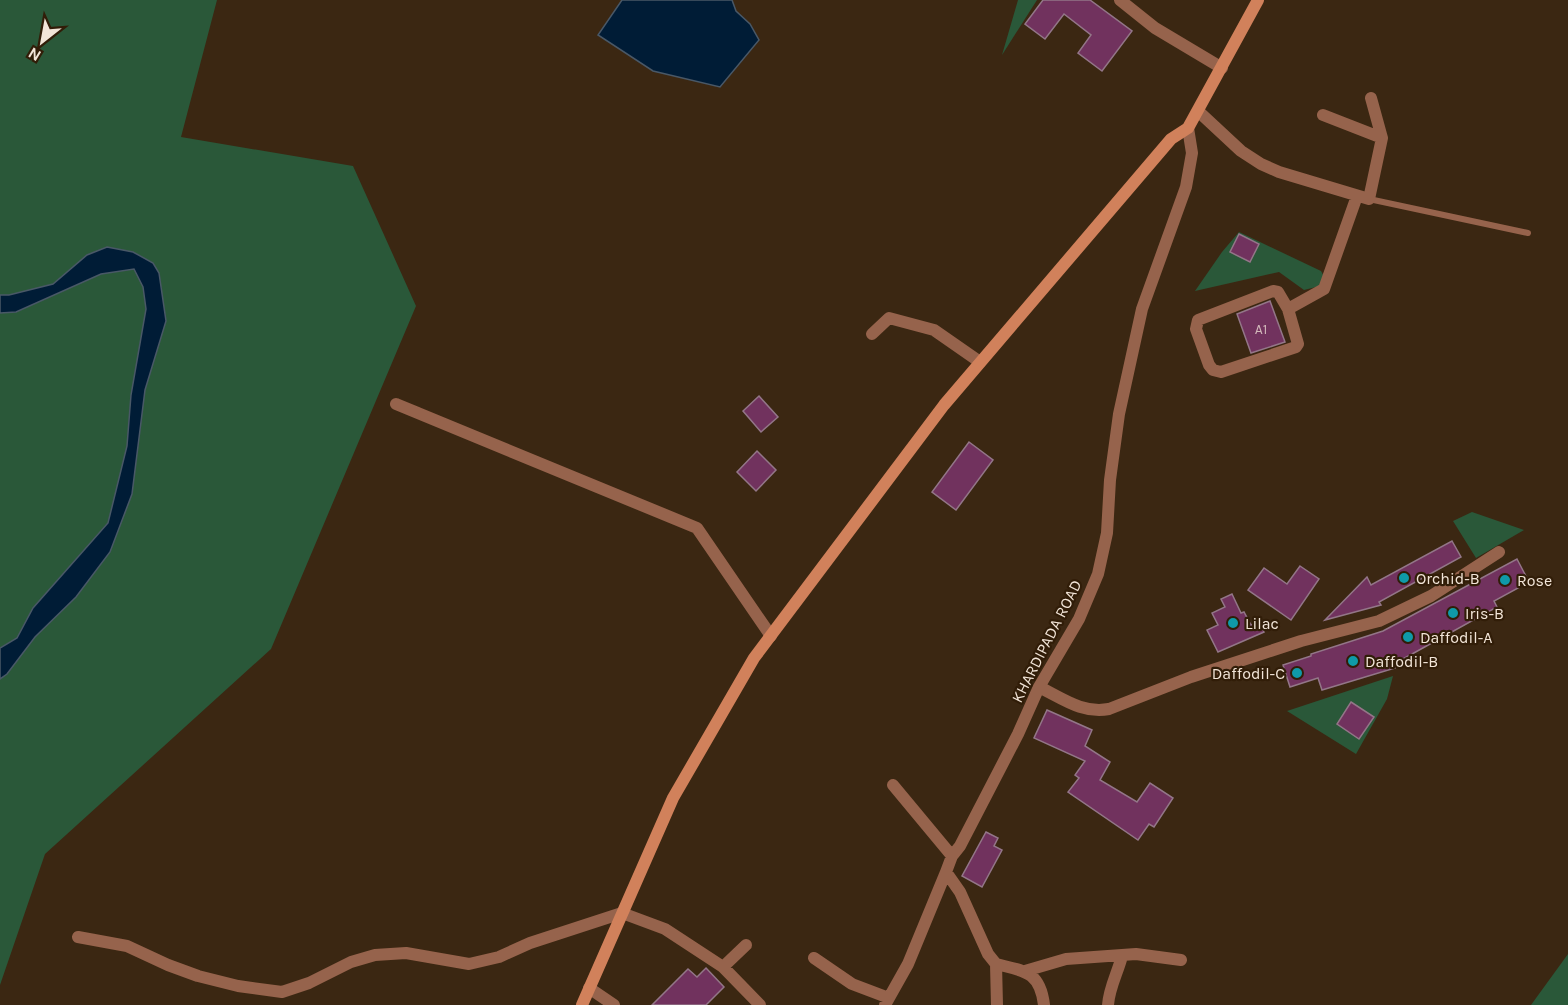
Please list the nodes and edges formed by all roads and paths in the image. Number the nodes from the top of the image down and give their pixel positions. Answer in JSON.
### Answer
{"nodes":[{"id":1,"x":1120,"y":0,"type":"edge"},
{"id":2,"x":1257,"y":0,"type":"edge"},
{"id":3,"x":1222,"y":68,"type":"junction"},
{"id":4,"x":1371,"y":98,"type":"dead end"},
{"id":5,"x":1198,"y":111,"type":"junction"},
{"id":6,"x":1323,"y":115,"type":"dead end"},
{"id":7,"x":1188,"y":128,"type":"junction"},
{"id":8,"x":1382,"y":138,"type":"junction"},
{"id":9,"x":1363,"y":197,"type":"junction"},
{"id":10,"x":1528,"y":233,"type":"dead end"},
{"id":11,"x":1288,"y":309,"type":"junction"},
{"id":12,"x":872,"y":334,"type":"dead end"},
{"id":13,"x":980,"y":362,"type":"junction"},
{"id":14,"x":418,"y":413,"type":"dead end"},
{"id":15,"x":1499,"y":552,"type":"dead end"},
{"id":16,"x":771,"y":636,"type":"junction"},
{"id":17,"x":1039,"y":687,"type":"junction"},
{"id":18,"x":893,"y":785,"type":"dead end"},
{"id":19,"x":952,"y":855,"type":"junction"},
{"id":20,"x":946,"y":872,"type":"junction"},
{"id":21,"x":622,"y":913,"type":"junction"},
{"id":22,"x":78,"y":937,"type":"dead end"},
{"id":23,"x":746,"y":945,"type":"dead end"},
{"id":24,"x":1122,"y":956,"type":"junction"},
{"id":25,"x":814,"y":958,"type":"dead end"},
{"id":26,"x":1181,"y":960,"type":"dead end"},
{"id":27,"x":996,"y":964,"type":"junction"},
{"id":28,"x":723,"y":967,"type":"junction"},
{"id":29,"x":1025,"y":971,"type":"junction"},
{"id":30,"x":590,"y":988,"type":"junction"},
{"id":31,"x":887,"y":1002,"type":"edge"},
{"id":32,"x":582,"y":1005,"type":"edge"},
{"id":33,"x":614,"y":1005,"type":"edge"},
{"id":34,"x":760,"y":1005,"type":"edge"},
{"id":35,"x":997,"y":1005,"type":"edge"},
{"id":36,"x":1044,"y":1005,"type":"edge"},
{"id":37,"x":1108,"y":1005,"type":"edge"}],
"edges":[{"from":1,"to":3,"type":"street"},
{"from":2,"to":3,"type":"street"},
{"from":3,"to":5,"type":"street"},
{"from":4,"to":8,"type":"street"},
{"from":5,"to":7,"type":"street"},
{"from":5,"to":9,"type":"street"},
{"from":6,"to":8,"type":"street"},
{"from":7,"to":13,"type":"street"},
{"from":7,"to":17,"type":"street","name":"KHARDIPADA ROAD"},
{"from":8,"to":9,"type":"street"},
{"from":9,"to":10,"type":"lane"},
{"from":9,"to":11,"type":"street"},
{"from":11,"to":11,"type":"street"},
{"from":12,"to":13,"type":"street"},
{"from":13,"to":16,"type":"street"},
{"from":14,"to":16,"type":"street"},
{"from":15,"to":17,"type":"street"},
{"from":16,"to":21,"type":"street"},
{"from":17,"to":19,"type":"street","name":"KHARDIPADA ROAD"},
{"from":18,"to":19,"type":"street"},
{"from":19,"to":20,"type":"street","name":"KHARDIPADA ROAD"},
{"from":20,"to":27,"type":"street"},
{"from":20,"to":31,"type":"street","name":"KHARDIPADA ROAD"},
{"from":21,"to":22,"type":"street"},
{"from":21,"to":28,"type":"street"},
{"from":21,"to":30,"type":"street"},
{"from":23,"to":28,"type":"street"},
{"from":24,"to":26,"type":"street"},
{"from":24,"to":29,"type":"street"},
{"from":24,"to":37,"type":"street"},
{"from":25,"to":31,"type":"street"},
{"from":27,"to":29,"type":"street"},
{"from":27,"to":35,"type":"street"},
{"from":28,"to":34,"type":"street"},
{"from":29,"to":36,"type":"street"},
{"from":30,"to":32,"type":"street"},
{"from":30,"to":33,"type":"street"}]}
